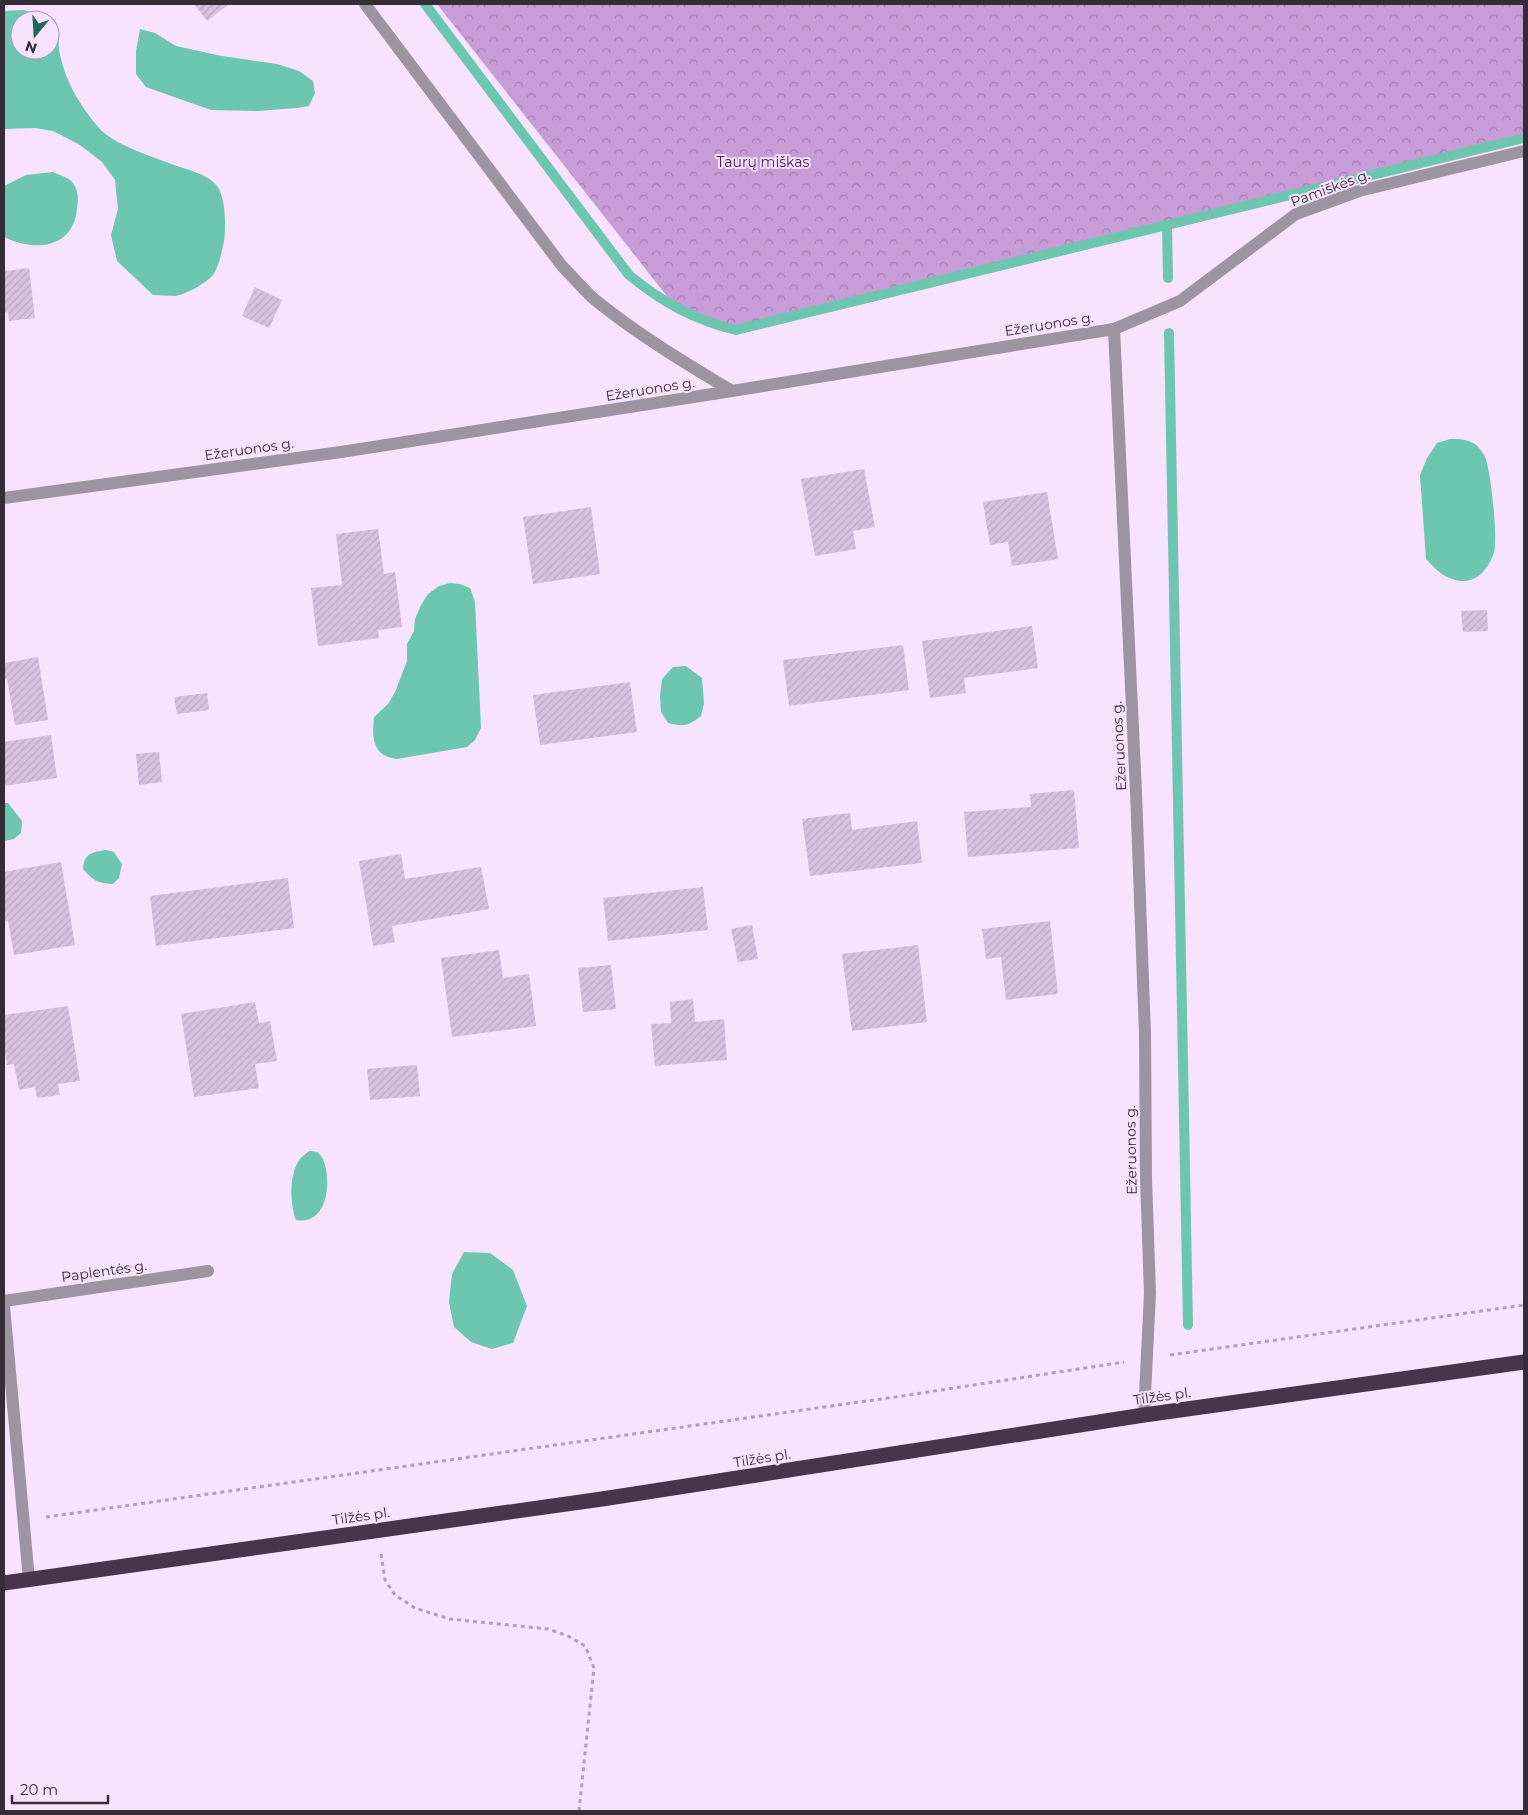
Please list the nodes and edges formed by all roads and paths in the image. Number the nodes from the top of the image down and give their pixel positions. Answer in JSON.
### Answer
{"nodes":[{"id":1,"x":365,"y":4,"type":"edge"},
{"id":2,"x":1524,"y":151,"type":"edge"},
{"id":3,"x":1114,"y":329,"type":"junction"},
{"id":4,"x":732,"y":392,"type":"junction"},
{"id":5,"x":4,"y":498,"type":"edge"},
{"id":6,"x":208,"y":1271,"type":"dead end"},
{"id":7,"x":4,"y":1301,"type":"edge"},
{"id":8,"x":1524,"y":1305,"type":"edge"},
{"id":9,"x":4,"y":1306,"type":"edge"},
{"id":10,"x":1147,"y":1358,"type":"junction"},
{"id":11,"x":1524,"y":1362,"type":"edge"},
{"id":12,"x":1144,"y":1415,"type":"junction"},
{"id":13,"x":24,"y":1520,"type":"junction"},
{"id":14,"x":377,"y":1531,"type":"junction"},
{"id":15,"x":29,"y":1580,"type":"junction"},
{"id":16,"x":4,"y":1583,"type":"edge"},
{"id":17,"x":579,"y":1811,"type":"edge"}],
"edges":[{"from":1,"to":4,"type":"street"},
{"from":2,"to":3,"type":"street","name":"Pamiškės g."},
{"from":3,"to":4,"type":"street","name":"Ežeruonos g."},
{"from":3,"to":10,"type":"street","name":"Ežeruonos g."},
{"from":4,"to":5,"type":"street","name":"Ežeruonos g."},
{"from":6,"to":7,"type":"street","name":"Paplentės g."},
{"from":8,"to":10,"type":"path"},
{"from":9,"to":13,"type":"street"},
{"from":10,"to":12,"type":"street","name":"Ežeruonos g."},
{"from":10,"to":13,"type":"path"},
{"from":11,"to":12,"type":"highway","name":"Tilžės pl."},
{"from":12,"to":14,"type":"highway","name":"Tilžės pl."},
{"from":13,"to":15,"type":"street"},
{"from":14,"to":15,"type":"highway","name":"Tilžės pl."},
{"from":14,"to":17,"type":"path"},
{"from":15,"to":16,"type":"highway","name":"Tilžės pl."}]}
